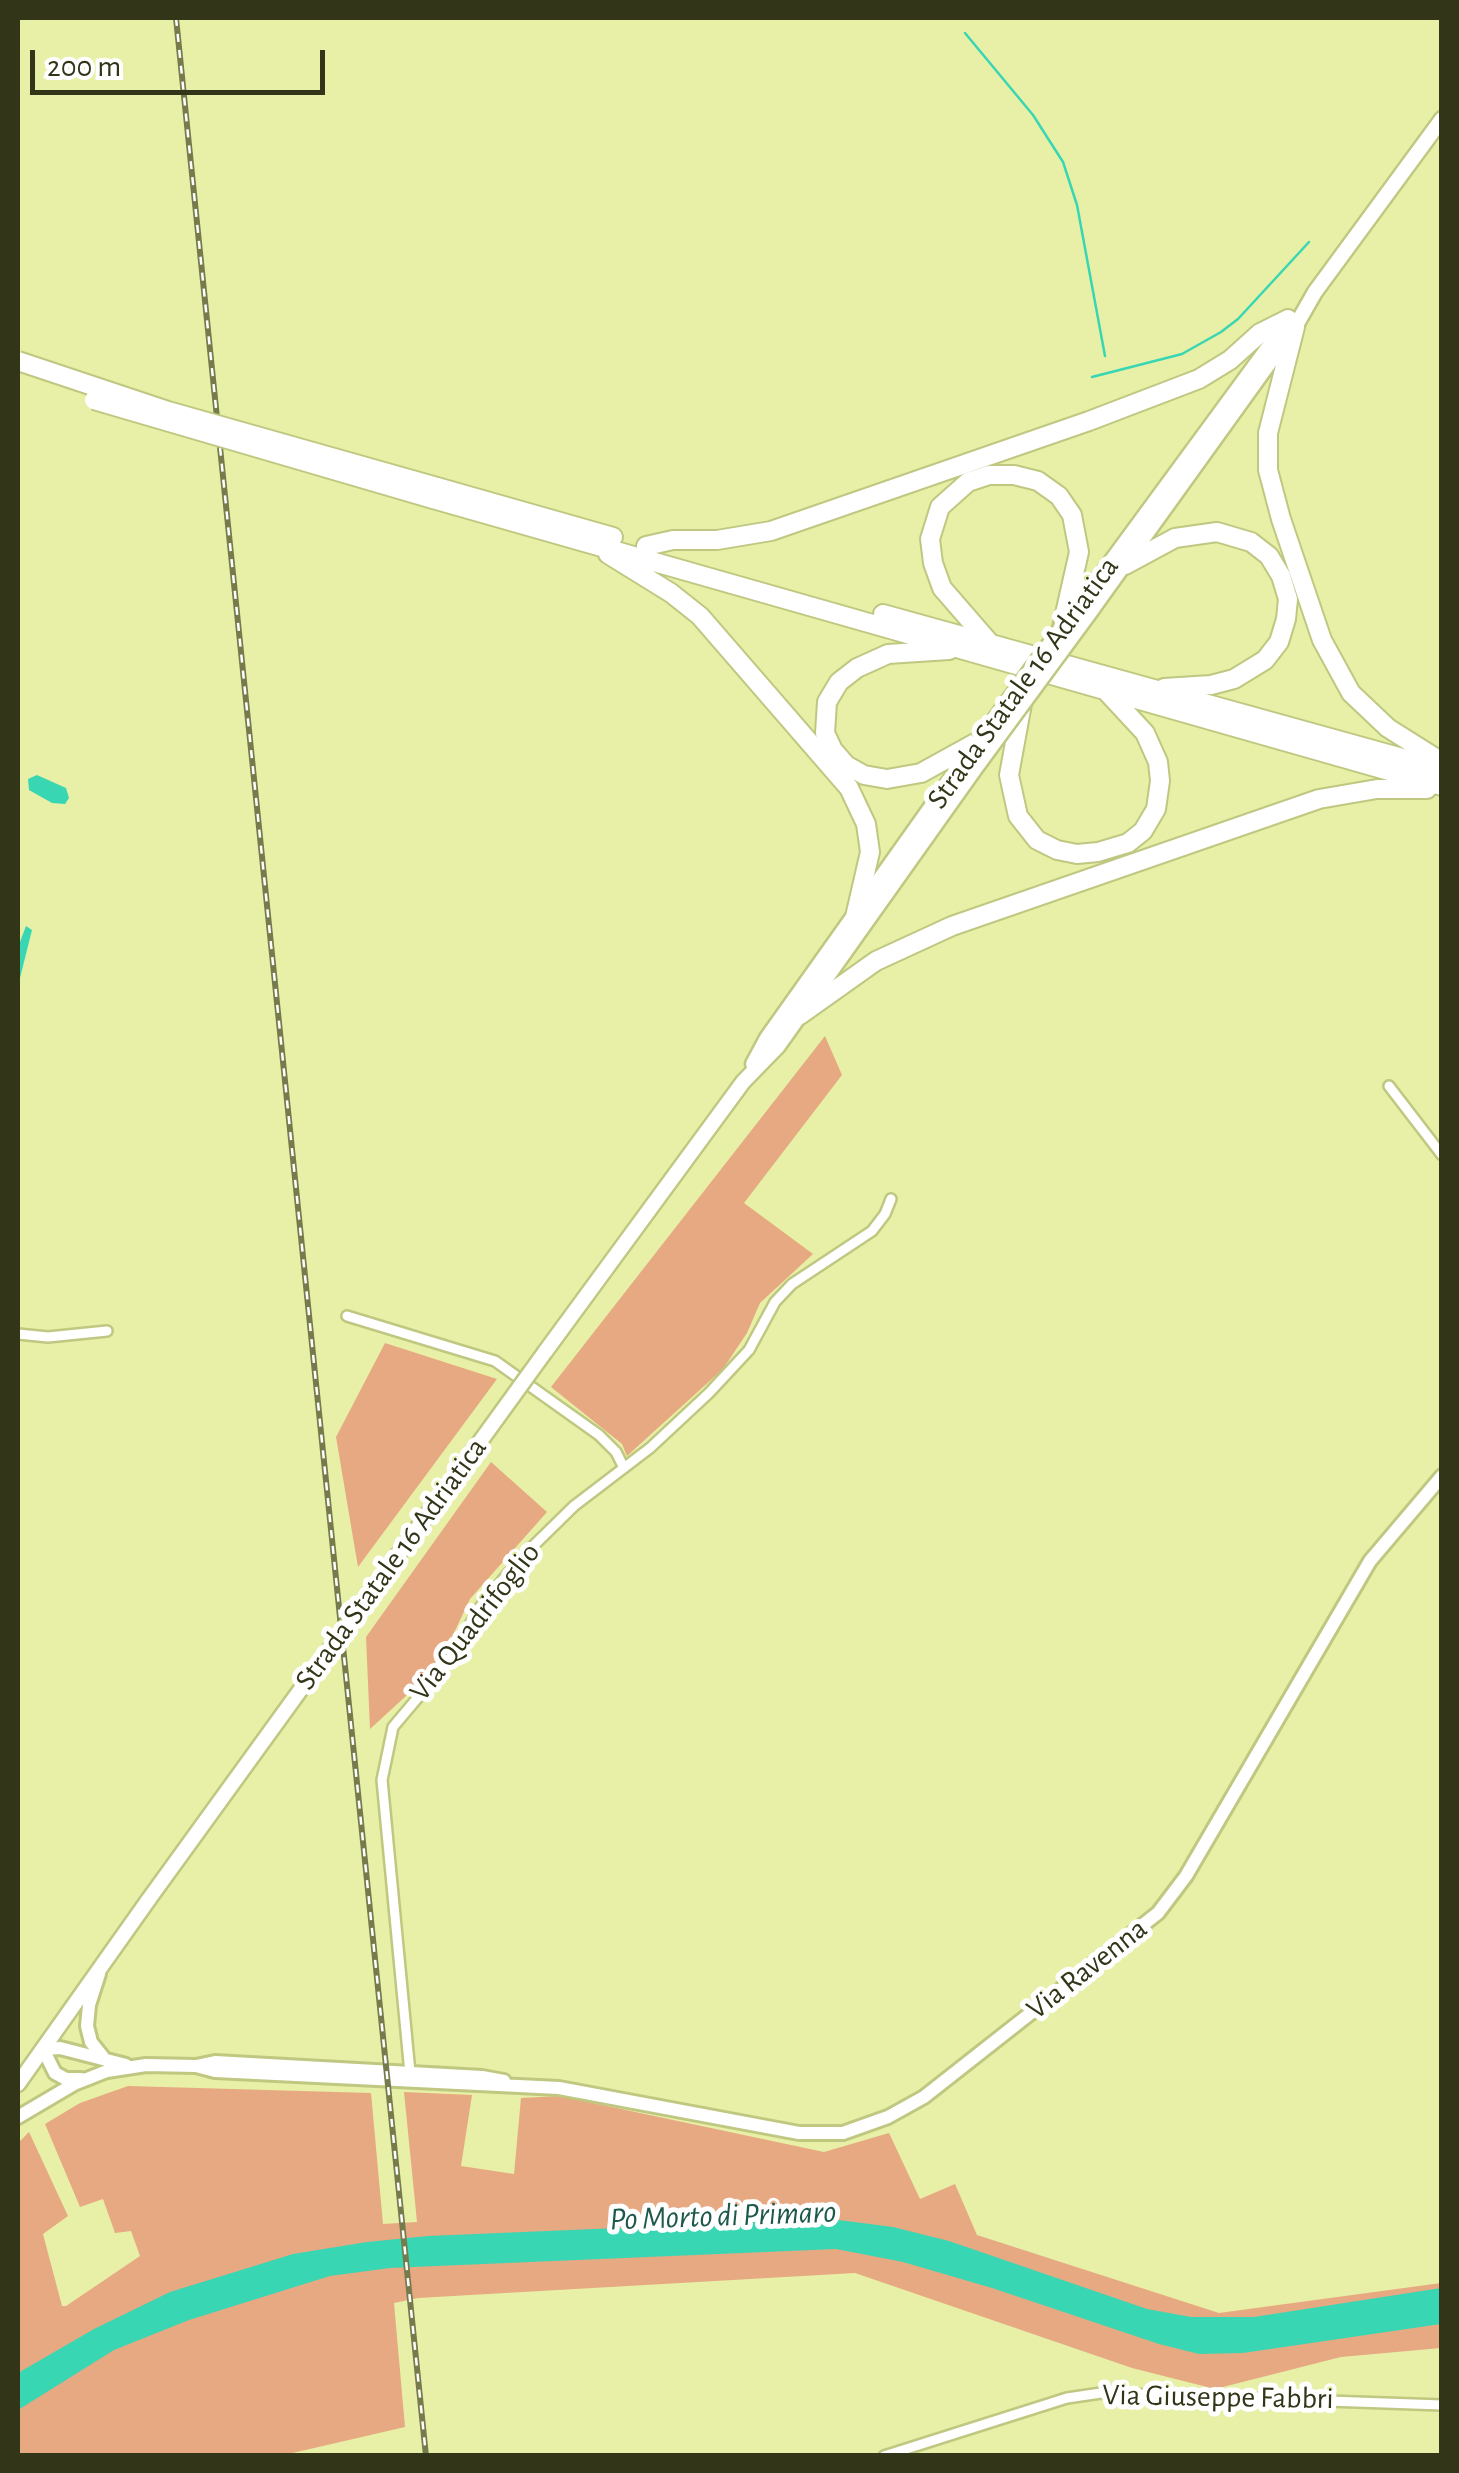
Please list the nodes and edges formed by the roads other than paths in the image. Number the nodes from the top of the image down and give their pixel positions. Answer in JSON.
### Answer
{"nodes":[{"id":1,"x":1442,"y":119,"type":"edge"},
{"id":2,"x":1292,"y":323,"type":"junction"},
{"id":3,"x":18,"y":361,"type":"edge"},
{"id":4,"x":18,"y":374,"type":"edge"},
{"id":5,"x":435,"y":493,"type":"junction"},
{"id":6,"x":596,"y":545,"type":"junction"},
{"id":7,"x":646,"y":546,"type":"junction"},
{"id":8,"x":1125,"y":565,"type":"junction"},
{"id":9,"x":1101,"y":587,"type":"junction"},
{"id":10,"x":1062,"y":628,"type":"junction"},
{"id":11,"x":988,"y":642,"type":"junction"},
{"id":12,"x":964,"y":649,"type":"junction"},
{"id":13,"x":1106,"y":690,"type":"junction"},
{"id":14,"x":1152,"y":690,"type":"junction"},
{"id":15,"x":1022,"y":704,"type":"junction"},
{"id":16,"x":979,"y":741,"type":"joint"},
{"id":17,"x":966,"y":760,"type":"junction"},
{"id":18,"x":1442,"y":765,"type":"edge"},
{"id":19,"x":1442,"y":788,"type":"edge"},
{"id":20,"x":855,"y":917,"type":"junction"},
{"id":21,"x":800,"y":1016,"type":"junction"},
{"id":22,"x":743,"y":1082,"type":"junction"},
{"id":23,"x":1389,"y":1086,"type":"dead end"},
{"id":24,"x":1442,"y":1155,"type":"edge"},
{"id":25,"x":891,"y":1199,"type":"dead end"},
{"id":26,"x":347,"y":1316,"type":"dead end"},
{"id":27,"x":108,"y":1331,"type":"dead end"},
{"id":28,"x":18,"y":1334,"type":"edge"},
{"id":29,"x":624,"y":1468,"type":"junction"},
{"id":30,"x":1442,"y":1476,"type":"edge"},
{"id":31,"x":101,"y":1968,"type":"junction"},
{"id":32,"x":44,"y":2049,"type":"junction"},
{"id":33,"x":109,"y":2061,"type":"junction"},
{"id":34,"x":134,"y":2066,"type":"junction"},
{"id":35,"x":196,"y":2066,"type":"junction"},
{"id":36,"x":410,"y":2072,"type":"junction"},
{"id":37,"x":88,"y":2078,"type":"junction"},
{"id":38,"x":18,"y":2084,"type":"edge"},
{"id":39,"x":530,"y":2086,"type":"junction"},
{"id":40,"x":18,"y":2117,"type":"edge"},
{"id":41,"x":1442,"y":2404,"type":"edge"},
{"id":42,"x":884,"y":2456,"type":"edge"}],
"edges":[{"from":1,"to":2,"type":"main road","name":"Strada Statale 16 Adriatica"},
{"from":2,"to":7,"type":"highway"},
{"from":2,"to":8,"type":"main road","name":"Strada Statale 16 Adriatica"},
{"from":2,"to":9,"type":"main road","name":"Strada Statale 16 Adriatica"},
{"from":2,"to":18,"type":"highway"},
{"from":3,"to":5,"type":"highway","bridge":true},
{"from":4,"to":5,"type":"highway","bridge":true},
{"from":5,"to":6,"type":"highway"},
{"from":5,"to":7,"type":"highway"},
{"from":6,"to":12,"type":"highway"},
{"from":6,"to":20,"type":"highway"},
{"from":7,"to":11,"type":"highway"},
{"from":8,"to":9,"type":"main road","name":"Strada Statale 16 Adriatica"},
{"from":8,"to":14,"type":"highway"},
{"from":9,"to":10,"type":"main road","name":"Strada Statale 16 Adriatica"},
{"from":9,"to":15,"type":"main road","name":"Strada Statale 16 Adriatica","bridge":true},
{"from":10,"to":11,"type":"highway"},
{"from":10,"to":16,"type":"main road","name":"Strada Statale 16 Adriatica","bridge":true},
{"from":11,"to":14,"type":"highway"},
{"from":12,"to":13,"type":"highway"},
{"from":12,"to":17,"type":"highway"},
{"from":13,"to":15,"type":"highway"},
{"from":13,"to":19,"type":"highway"},
{"from":14,"to":18,"type":"highway"},
{"from":15,"to":17,"type":"main road","name":"Strada Statale 16 Adriatica","bridge":true},
{"from":16,"to":17,"type":"highway"},
{"from":17,"to":20,"type":"main road","name":"Strada Statale 16 Adriatica"},
{"from":17,"to":21,"type":"main road","name":"Strada Statale 16 Adriatica"},
{"from":19,"to":21,"type":"highway"},
{"from":20,"to":22,"type":"main road","name":"Strada Statale 16 Adriatica"},
{"from":21,"to":22,"type":"main road","name":"Strada Statale 16 Adriatica"},
{"from":22,"to":31,"type":"main road","name":"Strada Statale 16 Adriatica","bridge":true},
{"from":23,"to":24,"type":"street"},
{"from":25,"to":29,"type":"street","name":"Via Quadrifoglio"},
{"from":26,"to":29,"type":"street"},
{"from":27,"to":28,"type":"street"},
{"from":29,"to":36,"type":"street","name":"Via Quadrifoglio"},
{"from":30,"to":39,"type":"main road","name":"Via Ravenna"},
{"from":31,"to":32,"type":"main road","name":"Strada Statale 16 Adriatica"},
{"from":31,"to":33,"type":"main road"},
{"from":32,"to":33,"type":"main road","name":"Via Ravenna"},
{"from":32,"to":37,"type":"main road"},
{"from":32,"to":38,"type":"main road"},
{"from":33,"to":34,"type":"main road","name":"Via Ravenna"},
{"from":34,"to":35,"type":"main road","name":"Via Ravenna"},
{"from":34,"to":37,"type":"main road","name":"Via Ravenna"},
{"from":35,"to":36,"type":"main road","name":"Via Ravenna"},
{"from":35,"to":39,"type":"main road","name":"Via Ravenna"},
{"from":36,"to":39,"type":"main road","name":"Via Ravenna"},
{"from":37,"to":40,"type":"main road","name":"Via Ravenna"},
{"from":41,"to":42,"type":"street","name":"Via Giuseppe Fabbri"}]}
